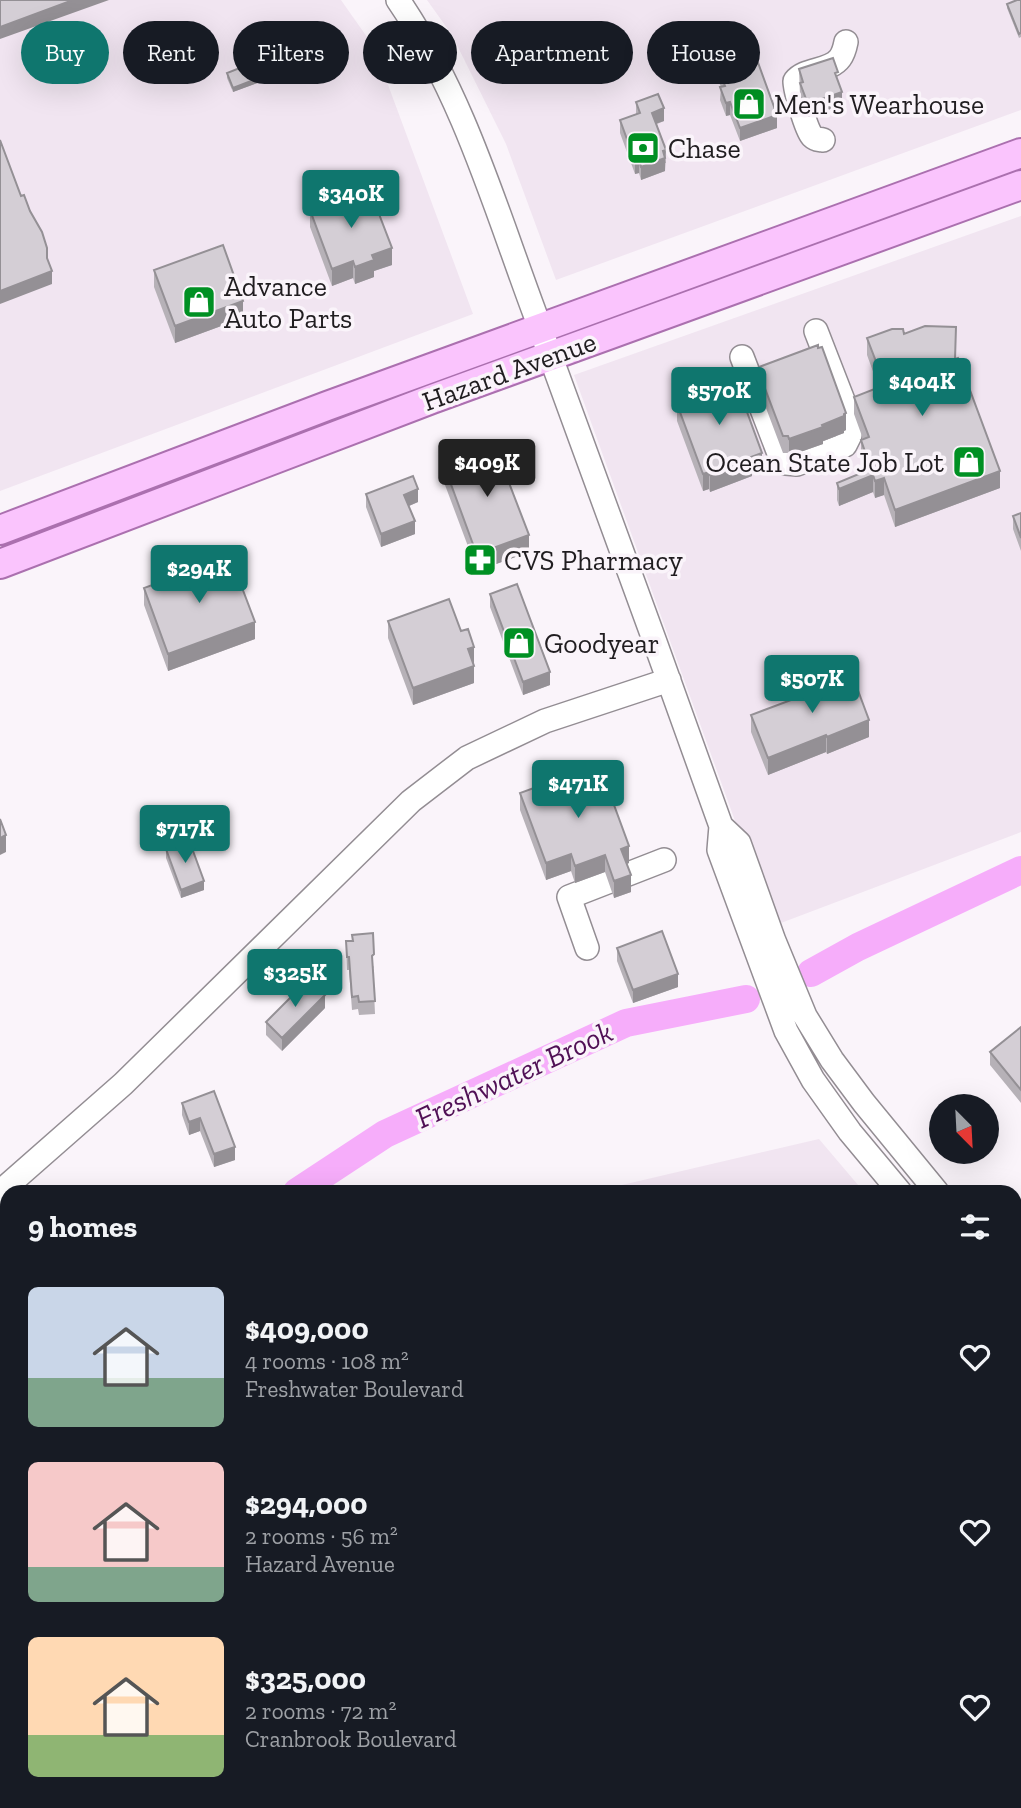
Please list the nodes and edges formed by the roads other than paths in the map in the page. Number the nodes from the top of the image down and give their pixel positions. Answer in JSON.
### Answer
{"nodes":[{"id":1,"x":398,"y":0,"type":"edge"},
{"id":2,"x":846,"y":42,"type":"dead end"},
{"id":3,"x":823,"y":140,"type":"dead end"},
{"id":4,"x":1021,"y":153,"type":"edge"},
{"id":5,"x":966,"y":173,"type":"junction"},
{"id":6,"x":1021,"y":185,"type":"edge"},
{"id":7,"x":977,"y":201,"type":"junction"},
{"id":8,"x":540,"y":327,"type":"junction"},
{"id":9,"x":816,"y":331,"type":"dead end"},
{"id":10,"x":551,"y":355,"type":"junction"},
{"id":11,"x":742,"y":357,"type":"dead end"},
{"id":12,"x":119,"y":484,"type":"junction"},
{"id":13,"x":0,"y":530,"type":"edge"},
{"id":14,"x":73,"y":535,"type":"junction"},
{"id":15,"x":0,"y":564,"type":"edge"},
{"id":16,"x":669,"y":680,"type":"junction"},
{"id":17,"x":721,"y":826,"type":"junction"},
{"id":18,"x":664,"y":860,"type":"dead end"},
{"id":19,"x":587,"y":948,"type":"dead end"},
{"id":20,"x":8,"y":1185,"type":"edge"},
{"id":21,"x":894,"y":1185,"type":"edge"},
{"id":22,"x":931,"y":1185,"type":"edge"}],
"edges":[{"from":1,"to":8,"type":"street"},
{"from":2,"to":3,"type":"street"},
{"from":4,"to":5,"type":"main road","name":"Hazard Avenue"},
{"from":5,"to":7,"type":"main road"},
{"from":5,"to":8,"type":"main road","name":"Hazard Avenue"},
{"from":6,"to":7,"type":"main road","name":"Hazard Avenue"},
{"from":7,"to":10,"type":"main road","name":"Hazard Avenue"},
{"from":8,"to":10,"type":"street"},
{"from":8,"to":12,"type":"main road","name":"Hazard Avenue"},
{"from":9,"to":11,"type":"street"},
{"from":10,"to":14,"type":"main road","name":"Hazard Avenue"},
{"from":10,"to":16,"type":"street"},
{"from":12,"to":13,"type":"main road","name":"Hazard Avenue"},
{"from":12,"to":14,"type":"main road"},
{"from":14,"to":15,"type":"main road","name":"Hazard Avenue"},
{"from":16,"to":17,"type":"street"},
{"from":16,"to":20,"type":"street"},
{"from":17,"to":21,"type":"street"},
{"from":17,"to":22,"type":"street"},
{"from":18,"to":19,"type":"street"}]}
